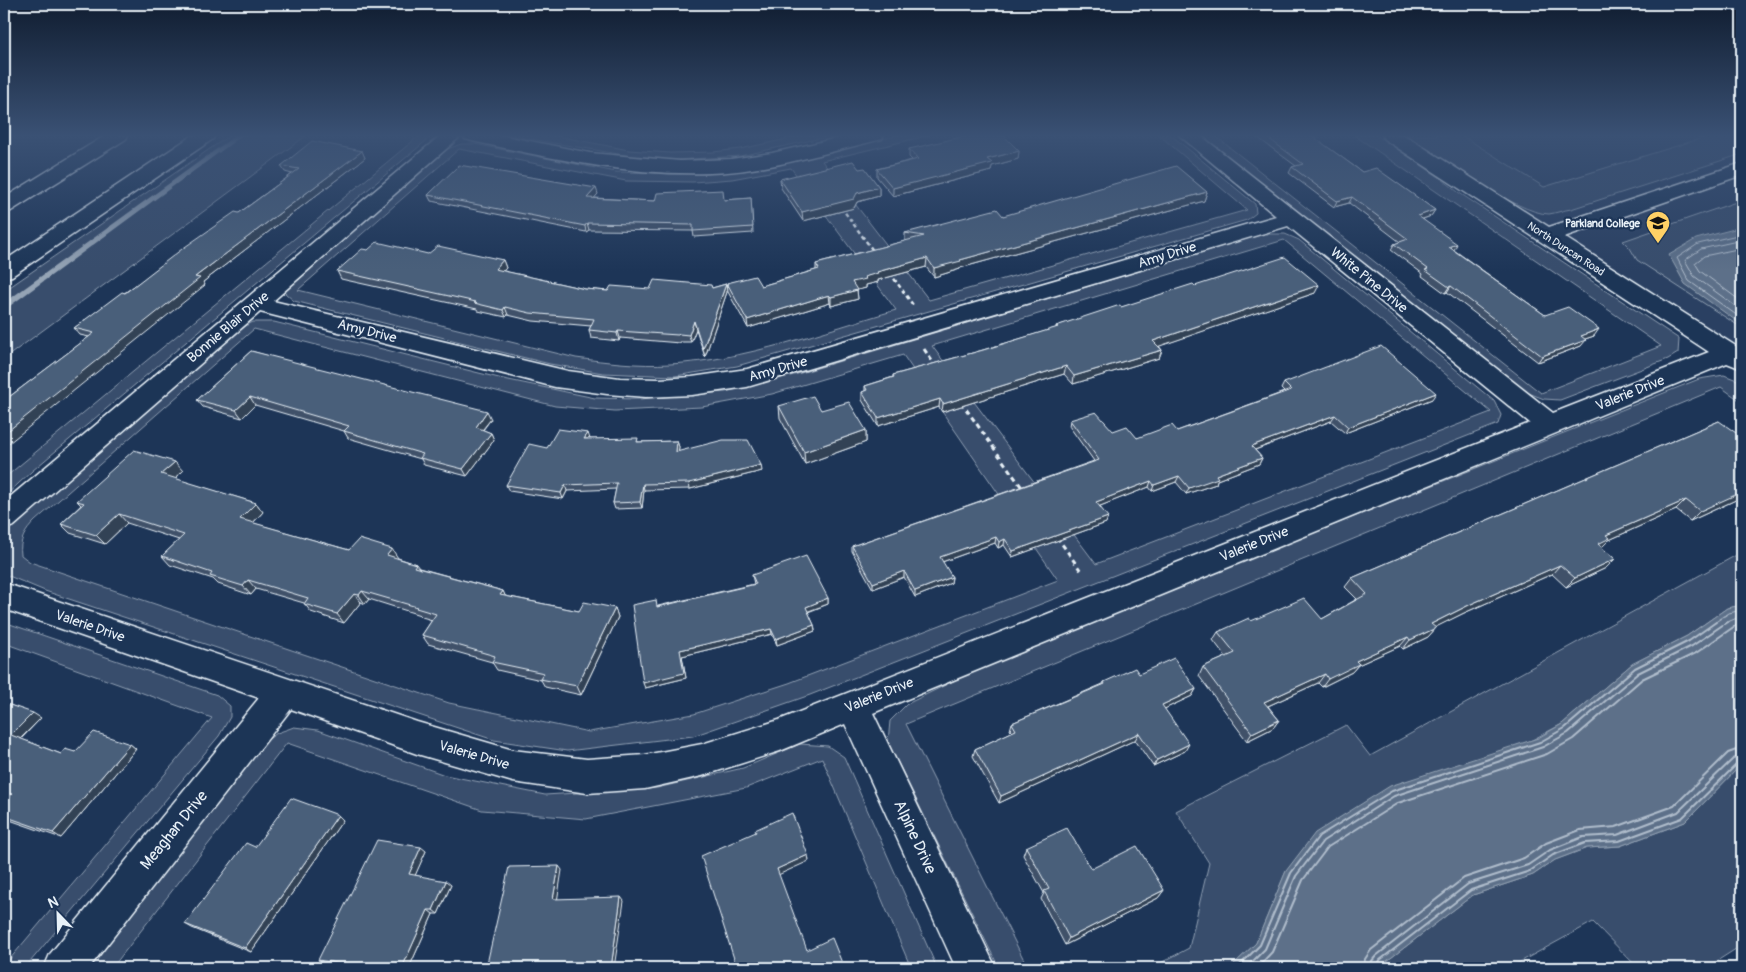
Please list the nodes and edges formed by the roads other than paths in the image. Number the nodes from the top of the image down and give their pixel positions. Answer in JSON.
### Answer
{"nodes":[{"id":1,"x":48,"y":180,"type":"edge"},
{"id":2,"x":139,"y":180,"type":"edge"},
{"id":3,"x":399,"y":180,"type":"edge"},
{"id":4,"x":1244,"y":180,"type":"edge"},
{"id":5,"x":1460,"y":180,"type":"edge"},
{"id":6,"x":1709,"y":180,"type":"edge"},
{"id":7,"x":4,"y":208,"type":"edge"},
{"id":8,"x":1291,"y":218,"type":"junction"},
{"id":9,"x":1545,"y":236,"type":"junction"},
{"id":10,"x":4,"y":271,"type":"edge"},
{"id":11,"x":256,"y":304,"type":"junction"},
{"id":12,"x":1736,"y":358,"type":"edge"},
{"id":13,"x":1550,"y":425,"type":"junction"},
{"id":14,"x":4,"y":518,"type":"edge"},
{"id":15,"x":4,"y":596,"type":"edge"},
{"id":16,"x":284,"y":693,"type":"junction"},
{"id":17,"x":854,"y":705,"type":"junction"},
{"id":18,"x":64,"y":968,"type":"edge"},
{"id":19,"x":976,"y":968,"type":"edge"}],
"edges":[{"from":1,"to":7,"type":"main road"},
{"from":2,"to":10,"type":"main road"},
{"from":3,"to":11,"type":"main road","name":"Bonnie Blair Drive"},
{"from":4,"to":8,"type":"main road","name":"White Pine Drive"},
{"from":5,"to":9,"type":"main road","name":"North Duncan Road"},
{"from":6,"to":9,"type":"main road"},
{"from":8,"to":11,"type":"main road","name":"Amy Drive"},
{"from":8,"to":13,"type":"main road","name":"White Pine Drive"},
{"from":9,"to":12,"type":"main road","name":"North Duncan Road"},
{"from":11,"to":14,"type":"main road","name":"Bonnie Blair Drive"},
{"from":12,"to":13,"type":"main road","name":"Valerie Drive"},
{"from":13,"to":17,"type":"main road","name":"Valerie Drive"},
{"from":15,"to":16,"type":"main road","name":"Valerie Drive"},
{"from":16,"to":17,"type":"main road","name":"Valerie Drive"},
{"from":16,"to":18,"type":"main road","name":"Meaghan Drive"},
{"from":17,"to":19,"type":"main road","name":"Alpine Drive"}]}
